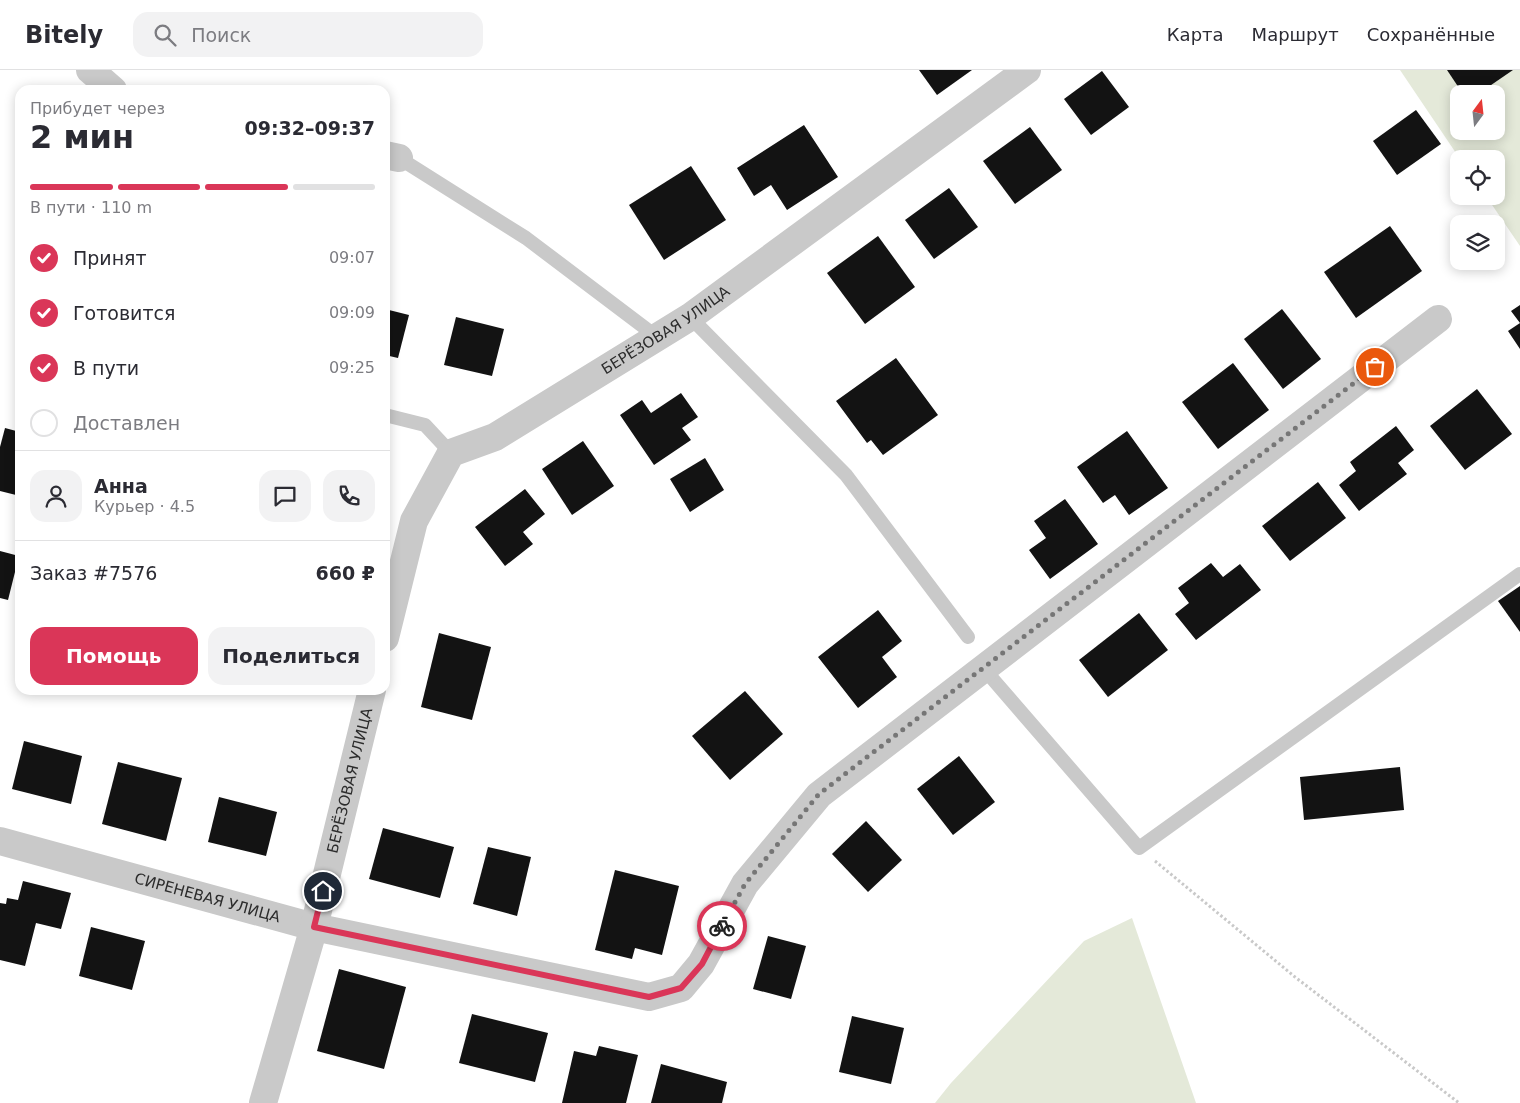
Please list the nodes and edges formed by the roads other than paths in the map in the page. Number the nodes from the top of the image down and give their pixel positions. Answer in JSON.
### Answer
{"nodes":[{"id":1,"x":90,"y":70,"type":"edge"},
{"id":2,"x":1027,"y":70,"type":"edge"},
{"id":3,"x":107,"y":85,"type":"edge"},
{"id":4,"x":392,"y":156,"type":"edge"},
{"id":5,"x":690,"y":317,"type":"junction"},
{"id":6,"x":1438,"y":319,"type":"dead end"},
{"id":7,"x":657,"y":337,"type":"junction"},
{"id":8,"x":390,"y":416,"type":"edge"},
{"id":9,"x":451,"y":453,"type":"junction"},
{"id":10,"x":1520,"y":574,"type":"edge"},
{"id":11,"x":390,"y":618,"type":"edge"},
{"id":12,"x":968,"y":637,"type":"dead end"},
{"id":13,"x":984,"y":669,"type":"junction"},
{"id":14,"x":371,"y":695,"type":"edge"},
{"id":15,"x":0,"y":841,"type":"edge"},
{"id":16,"x":314,"y":927,"type":"junction"},
{"id":17,"x":263,"y":1103,"type":"edge"}],
"edges":[{"from":1,"to":3,"type":"street"},
{"from":2,"to":5,"type":"street","name":"БЕРЁЗОВАЯ УЛИЦА"},
{"from":4,"to":7,"type":"lane"},
{"from":5,"to":7,"type":"street","name":"БЕРЁЗОВАЯ УЛИЦА"},
{"from":5,"to":12,"type":"lane"},
{"from":6,"to":13,"type":"street","name":"СИРЕНЕВАЯ УЛИЦА"},
{"from":7,"to":9,"type":"street","name":"БЕРЁЗОВАЯ УЛИЦА"},
{"from":8,"to":9,"type":"lane"},
{"from":9,"to":11,"type":"street"},
{"from":10,"to":13,"type":"lane"},
{"from":13,"to":16,"type":"street","name":"СИРЕНЕВАЯ УЛИЦА"},
{"from":14,"to":16,"type":"street","name":"БЕРЁЗОВАЯ УЛИЦА"},
{"from":15,"to":16,"type":"street","name":"СИРЕНЕВАЯ УЛИЦА"},
{"from":16,"to":17,"type":"street","name":"БЕРЁЗОВАЯ УЛИЦА"}]}
